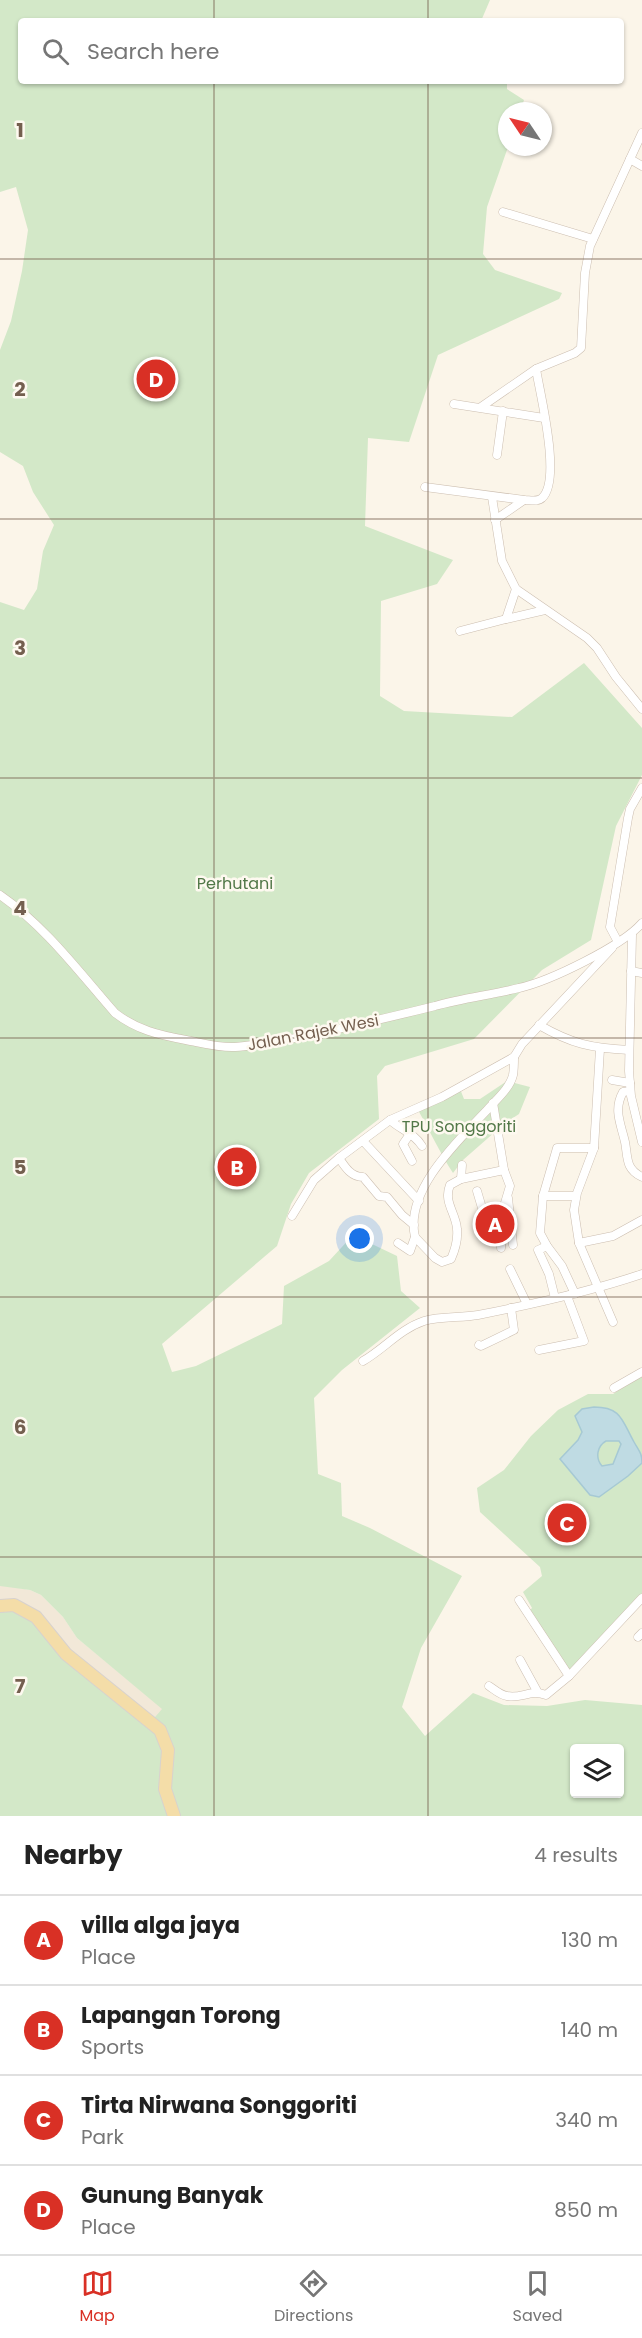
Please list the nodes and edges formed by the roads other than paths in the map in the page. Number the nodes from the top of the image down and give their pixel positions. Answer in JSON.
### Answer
{"nodes":[{"id":1,"x":642,"y":133,"type":"edge"},
{"id":2,"x":630,"y":159,"type":"junction"},
{"id":3,"x":642,"y":166,"type":"edge"},
{"id":4,"x":503,"y":212,"type":"dead end"},
{"id":5,"x":593,"y":239,"type":"junction"},
{"id":6,"x":536,"y":369,"type":"junction"},
{"id":7,"x":454,"y":404,"type":"dead end"},
{"id":8,"x":481,"y":407,"type":"junction"},
{"id":9,"x":502,"y":411,"type":"junction"},
{"id":10,"x":544,"y":418,"type":"junction"},
{"id":11,"x":496,"y":455,"type":"dead end"},
{"id":12,"x":425,"y":487,"type":"dead end"},
{"id":13,"x":492,"y":497,"type":"junction"},
{"id":14,"x":524,"y":500,"type":"junction"},
{"id":15,"x":495,"y":520,"type":"junction"},
{"id":16,"x":516,"y":589,"type":"junction"},
{"id":17,"x":545,"y":610,"type":"junction"},
{"id":18,"x":506,"y":619,"type":"junction"},
{"id":19,"x":460,"y":631,"type":"dead end"},
{"id":20,"x":642,"y":709,"type":"edge"},
{"id":21,"x":642,"y":788,"type":"edge"},
{"id":22,"x":0,"y":895,"type":"edge"},
{"id":23,"x":642,"y":923,"type":"edge"},
{"id":24,"x":632,"y":935,"type":"junction"},
{"id":25,"x":617,"y":943,"type":"junction"},
{"id":26,"x":631,"y":971,"type":"junction"},
{"id":27,"x":642,"y":974,"type":"edge"},
{"id":28,"x":539,"y":1025,"type":"junction"},
{"id":29,"x":600,"y":1048,"type":"junction"},
{"id":30,"x":629,"y":1050,"type":"junction"},
{"id":31,"x":514,"y":1057,"type":"junction"},
{"id":32,"x":612,"y":1080,"type":"dead end"},
{"id":33,"x":630,"y":1087,"type":"junction"},
{"id":34,"x":493,"y":1103,"type":"junction"},
{"id":35,"x":390,"y":1120,"type":"junction"},
{"id":36,"x":410,"y":1134,"type":"junction"},
{"id":37,"x":363,"y":1141,"type":"junction"},
{"id":38,"x":642,"y":1142,"type":"edge"},
{"id":39,"x":422,"y":1146,"type":"dead end"},
{"id":40,"x":594,"y":1148,"type":"junction"},
{"id":41,"x":339,"y":1158,"type":"junction"},
{"id":42,"x":412,"y":1161,"type":"dead end"},
{"id":43,"x":462,"y":1165,"type":"dead end"},
{"id":44,"x":504,"y":1170,"type":"junction"},
{"id":45,"x":642,"y":1178,"type":"edge"},
{"id":46,"x":461,"y":1179,"type":"junction"},
{"id":47,"x":477,"y":1191,"type":"dead end"},
{"id":48,"x":508,"y":1194,"type":"junction"},
{"id":49,"x":543,"y":1196,"type":"junction"},
{"id":50,"x":576,"y":1196,"type":"junction"},
{"id":51,"x":419,"y":1201,"type":"junction"},
{"id":52,"x":292,"y":1216,"type":"dead end"},
{"id":53,"x":642,"y":1220,"type":"edge"},
{"id":54,"x":501,"y":1221,"type":"junction"},
{"id":55,"x":414,"y":1225,"type":"junction"},
{"id":56,"x":415,"y":1237,"type":"junction"},
{"id":57,"x":398,"y":1243,"type":"dead end"},
{"id":58,"x":579,"y":1243,"type":"junction"},
{"id":59,"x":513,"y":1245,"type":"dead end"},
{"id":60,"x":547,"y":1246,"type":"junction"},
{"id":61,"x":501,"y":1248,"type":"dead end"},
{"id":62,"x":510,"y":1269,"type":"dead end"},
{"id":63,"x":642,"y":1274,"type":"edge"},
{"id":64,"x":600,"y":1288,"type":"junction"},
{"id":65,"x":571,"y":1295,"type":"junction"},
{"id":66,"x":555,"y":1298,"type":"junction"},
{"id":67,"x":527,"y":1304,"type":"junction"},
{"id":68,"x":511,"y":1308,"type":"junction"},
{"id":69,"x":613,"y":1322,"type":"dead end"},
{"id":70,"x":479,"y":1344,"type":"dead end"},
{"id":71,"x":539,"y":1350,"type":"dead end"},
{"id":72,"x":363,"y":1361,"type":"dead end"},
{"id":73,"x":642,"y":1372,"type":"edge"},
{"id":74,"x":614,"y":1389,"type":"dead end"},
{"id":75,"x":642,"y":1598,"type":"edge"},
{"id":76,"x":519,"y":1600,"type":"dead end"},
{"id":77,"x":0,"y":1605,"type":"edge"},
{"id":78,"x":520,"y":1660,"type":"dead end"},
{"id":79,"x":569,"y":1676,"type":"junction"},
{"id":80,"x":489,"y":1686,"type":"dead end"},
{"id":81,"x":537,"y":1691,"type":"junction"},
{"id":82,"x":174,"y":1816,"type":"edge"}],
"edges":[{"from":1,"to":2,"type":"street"},
{"from":2,"to":3,"type":"street"},
{"from":2,"to":5,"type":"street"},
{"from":4,"to":5,"type":"street"},
{"from":5,"to":6,"type":"street"},
{"from":6,"to":8,"type":"street"},
{"from":6,"to":10,"type":"street"},
{"from":7,"to":8,"type":"street"},
{"from":8,"to":9,"type":"street"},
{"from":9,"to":10,"type":"street"},
{"from":9,"to":11,"type":"street"},
{"from":10,"to":14,"type":"street"},
{"from":12,"to":13,"type":"street"},
{"from":13,"to":14,"type":"street"},
{"from":13,"to":15,"type":"street"},
{"from":14,"to":15,"type":"street"},
{"from":15,"to":16,"type":"street"},
{"from":16,"to":17,"type":"street"},
{"from":16,"to":18,"type":"street"},
{"from":17,"to":18,"type":"street"},
{"from":17,"to":20,"type":"street"},
{"from":18,"to":19,"type":"street"},
{"from":21,"to":25,"type":"street"},
{"from":22,"to":25,"type":"street","name":"Jalan Rajek Wesi"},
{"from":23,"to":24,"type":"street"},
{"from":24,"to":25,"type":"street","name":"Jalan Rajek Wesi"},
{"from":24,"to":26,"type":"street"},
{"from":25,"to":28,"type":"street"},
{"from":26,"to":27,"type":"street"},
{"from":26,"to":30,"type":"street"},
{"from":28,"to":29,"type":"street"},
{"from":28,"to":31,"type":"street"},
{"from":29,"to":30,"type":"street"},
{"from":29,"to":40,"type":"street"},
{"from":30,"to":33,"type":"street"},
{"from":31,"to":34,"type":"street"},
{"from":31,"to":35,"type":"street"},
{"from":32,"to":33,"type":"street"},
{"from":33,"to":38,"type":"street"},
{"from":33,"to":45,"type":"street"},
{"from":34,"to":44,"type":"street"},
{"from":34,"to":51,"type":"street"},
{"from":35,"to":36,"type":"street"},
{"from":35,"to":37,"type":"street"},
{"from":36,"to":39,"type":"street"},
{"from":36,"to":42,"type":"street"},
{"from":37,"to":41,"type":"street"},
{"from":37,"to":51,"type":"street"},
{"from":40,"to":49,"type":"street"},
{"from":40,"to":50,"type":"street"},
{"from":41,"to":52,"type":"street"},
{"from":41,"to":55,"type":"street"},
{"from":43,"to":46,"type":"street"},
{"from":44,"to":46,"type":"street"},
{"from":44,"to":48,"type":"street"},
{"from":46,"to":56,"type":"street"},
{"from":47,"to":54,"type":"street"},
{"from":48,"to":54,"type":"street"},
{"from":48,"to":59,"type":"street"},
{"from":49,"to":50,"type":"street"},
{"from":49,"to":60,"type":"street"},
{"from":50,"to":58,"type":"street"},
{"from":51,"to":55,"type":"street"},
{"from":53,"to":58,"type":"street"},
{"from":54,"to":61,"type":"street"},
{"from":55,"to":56,"type":"street"},
{"from":56,"to":57,"type":"street"},
{"from":58,"to":64,"type":"street"},
{"from":60,"to":65,"type":"street"},
{"from":60,"to":66,"type":"street"},
{"from":62,"to":67,"type":"street"},
{"from":63,"to":64,"type":"street"},
{"from":64,"to":65,"type":"street"},
{"from":64,"to":69,"type":"street"},
{"from":65,"to":66,"type":"street"},
{"from":65,"to":71,"type":"street"},
{"from":66,"to":67,"type":"street"},
{"from":67,"to":68,"type":"street"},
{"from":68,"to":70,"type":"street"},
{"from":68,"to":72,"type":"street"},
{"from":73,"to":74,"type":"street"},
{"from":75,"to":79,"type":"street"},
{"from":76,"to":79,"type":"street"},
{"from":77,"to":82,"type":"main road"},
{"from":78,"to":81,"type":"street"},
{"from":79,"to":81,"type":"street"},
{"from":80,"to":81,"type":"street"}]}
